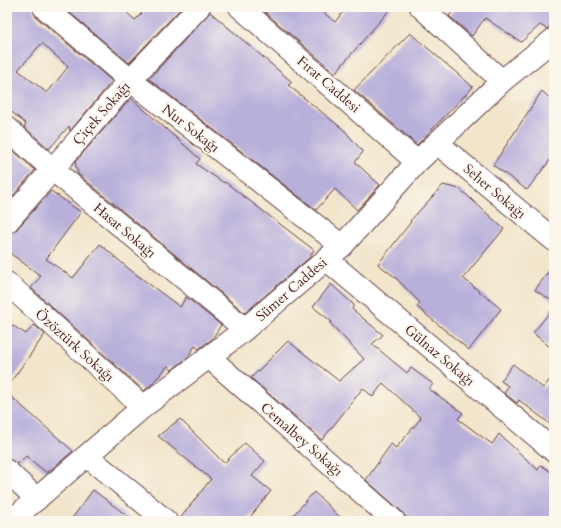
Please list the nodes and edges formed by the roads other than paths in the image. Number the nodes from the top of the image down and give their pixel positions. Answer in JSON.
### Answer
{"nodes":[{"id":1,"x":44,"y":7,"type":"edge"},
{"id":2,"x":199,"y":7,"type":"edge"},
{"id":3,"x":240,"y":7,"type":"edge"},
{"id":4,"x":421,"y":7,"type":"edge"},
{"id":5,"x":553,"y":41,"type":"edge"},
{"id":6,"x":130,"y":80,"type":"junction"},
{"id":7,"x":502,"y":81,"type":"junction"},
{"id":8,"x":7,"y":128,"type":"edge"},
{"id":9,"x":437,"y":143,"type":"junction"},
{"id":10,"x":418,"y":162,"type":"junction"},
{"id":11,"x":52,"y":169,"type":"junction"},
{"id":12,"x":7,"y":222,"type":"edge"},
{"id":13,"x":554,"y":240,"type":"edge"},
{"id":14,"x":334,"y":252,"type":"junction"},
{"id":15,"x":7,"y":283,"type":"edge"},
{"id":16,"x":245,"y":329,"type":"junction"},
{"id":17,"x":209,"y":357,"type":"junction"},
{"id":18,"x":143,"y":407,"type":"junction"},
{"id":19,"x":554,"y":451,"type":"edge"},
{"id":20,"x":87,"y":456,"type":"junction"},
{"id":21,"x":7,"y":471,"type":"edge"},
{"id":22,"x":37,"y":498,"type":"junction"},
{"id":23,"x":11,"y":521,"type":"edge"},
{"id":24,"x":166,"y":521,"type":"edge"},
{"id":25,"x":394,"y":521,"type":"edge"}],
"edges":[{"from":1,"to":6,"type":"street","name":"Nur Sokağı"},
{"from":2,"to":6,"type":"street","name":"Çiçek Sokağı"},
{"from":3,"to":10,"type":"street","name":"Fırat Caddesi"},
{"from":4,"to":7,"type":"street"},
{"from":5,"to":7,"type":"street","name":"Sümer Caddesi"},
{"from":6,"to":11,"type":"street","name":"Çiçek Sokağı"},
{"from":6,"to":14,"type":"street","name":"Nur Sokağı"},
{"from":7,"to":9,"type":"street","name":"Sümer Caddesi"},
{"from":8,"to":11,"type":"street","name":"Hasat Sokağı"},
{"from":9,"to":10,"type":"street","name":"Sümer Caddesi"},
{"from":9,"to":13,"type":"street","name":"Seher Sokağı"},
{"from":10,"to":14,"type":"street","name":"Sümer Caddesi"},
{"from":11,"to":12,"type":"street","name":"Çiçek Sokağı"},
{"from":11,"to":16,"type":"street","name":"Hasat Sokağı"},
{"from":14,"to":16,"type":"street","name":"Sümer Caddesi"},
{"from":14,"to":19,"type":"street","name":"Gülnaz Sokağı"},
{"from":15,"to":18,"type":"street","name":"Özöztürk Sokağı"},
{"from":16,"to":17,"type":"street","name":"Sümer Caddesi"},
{"from":17,"to":18,"type":"street","name":"Sümer Caddesi"},
{"from":17,"to":25,"type":"street","name":"Cemalbey Sokağı"},
{"from":18,"to":20,"type":"street","name":"Sümer Caddesi"},
{"from":20,"to":22,"type":"street","name":"Sümer Caddesi"},
{"from":20,"to":24,"type":"street"},
{"from":21,"to":22,"type":"street"},
{"from":22,"to":23,"type":"street","name":"Sümer Caddesi"}]}
